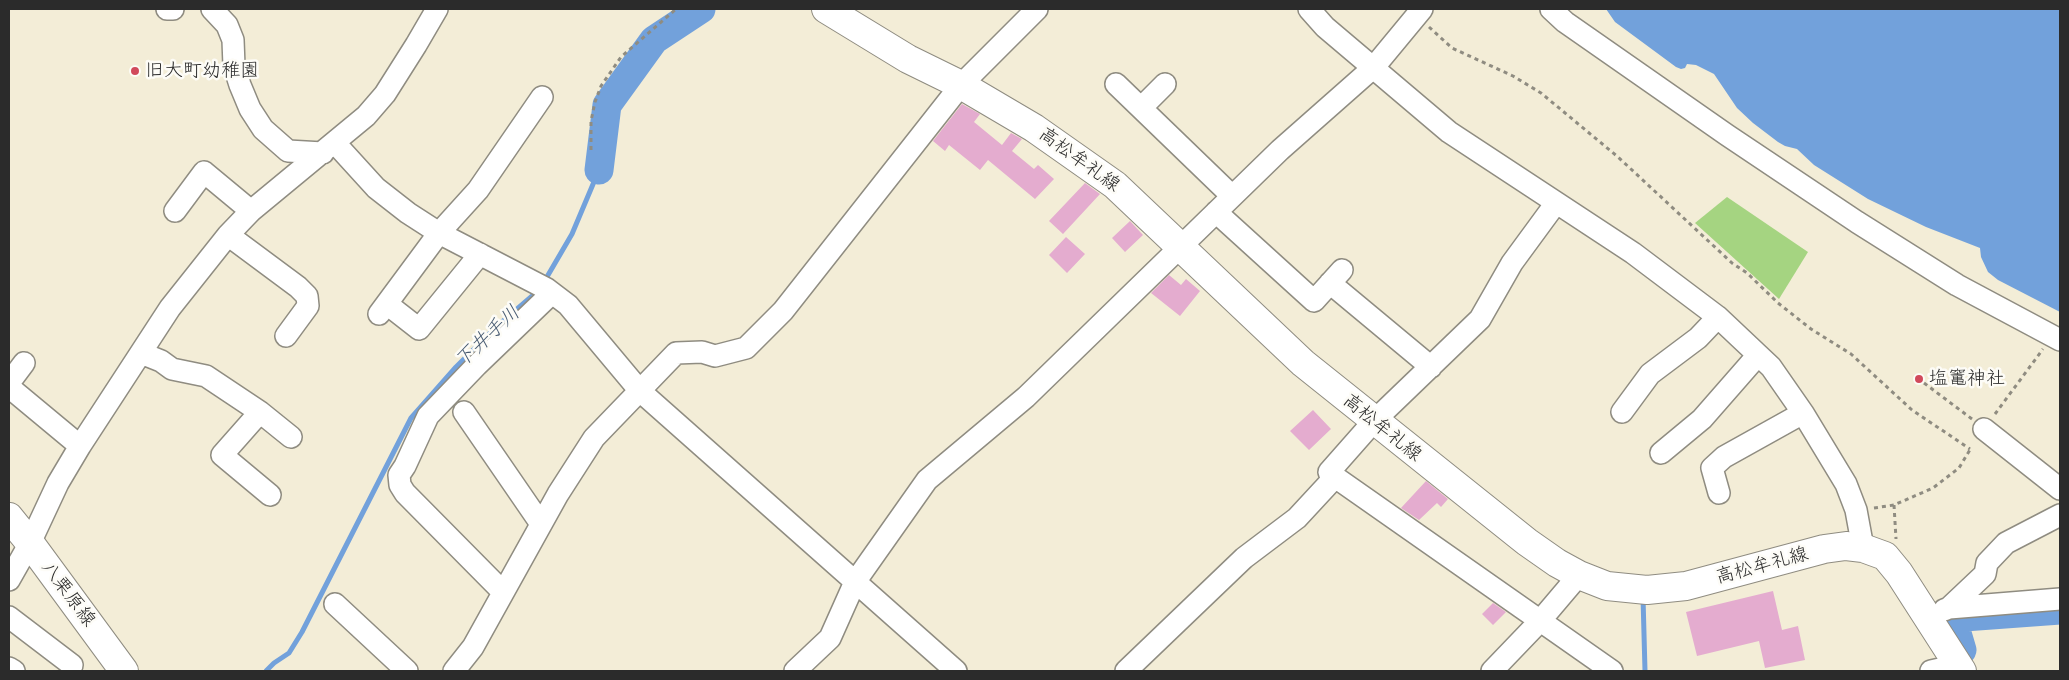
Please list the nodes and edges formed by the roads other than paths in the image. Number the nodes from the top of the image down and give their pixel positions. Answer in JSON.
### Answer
{"nodes":[{"id":1,"x":167,"y":9,"type":"edge"},
{"id":2,"x":173,"y":9,"type":"edge"},
{"id":3,"x":212,"y":9,"type":"edge"},
{"id":4,"x":437,"y":9,"type":"edge"},
{"id":5,"x":826,"y":9,"type":"edge"},
{"id":6,"x":1037,"y":9,"type":"edge"},
{"id":7,"x":1309,"y":9,"type":"edge"},
{"id":8,"x":1551,"y":9,"type":"edge"},
{"id":9,"x":1419,"y":12,"type":"edge"},
{"id":10,"x":1374,"y":67,"type":"junction"},
{"id":11,"x":1116,"y":84,"type":"dead end"},
{"id":12,"x":1165,"y":84,"type":"dead end"},
{"id":13,"x":961,"y":85,"type":"junction"},
{"id":14,"x":542,"y":97,"type":"dead end"},
{"id":15,"x":1141,"y":108,"type":"junction"},
{"id":16,"x":329,"y":148,"type":"junction"},
{"id":17,"x":1232,"y":196,"type":"junction"},
{"id":18,"x":1556,"y":204,"type":"junction"},
{"id":19,"x":175,"y":211,"type":"dead end"},
{"id":20,"x":251,"y":211,"type":"junction"},
{"id":21,"x":1216,"y":212,"type":"junction"},
{"id":22,"x":439,"y":233,"type":"junction"},
{"id":23,"x":228,"y":235,"type":"junction"},
{"id":24,"x":1181,"y":246,"type":"junction"},
{"id":25,"x":480,"y":254,"type":"junction"},
{"id":26,"x":549,"y":291,"type":"junction"},
{"id":27,"x":1718,"y":317,"type":"junction"},
{"id":28,"x":286,"y":336,"type":"dead end"},
{"id":29,"x":2057,"y":338,"type":"edge"},
{"id":30,"x":141,"y":353,"type":"junction"},
{"id":31,"x":1758,"y":355,"type":"junction"},
{"id":32,"x":24,"y":363,"type":"dead end"},
{"id":33,"x":1430,"y":367,"type":"junction"},
{"id":34,"x":9,"y":385,"type":"edge"},
{"id":35,"x":640,"y":391,"type":"junction"},
{"id":36,"x":260,"y":412,"type":"junction"},
{"id":37,"x":464,"y":412,"type":"dead end"},
{"id":38,"x":1622,"y":412,"type":"dead end"},
{"id":39,"x":1803,"y":413,"type":"junction"},
{"id":40,"x":1374,"y":421,"type":"junction"},
{"id":41,"x":1984,"y":429,"type":"road end"},
{"id":42,"x":291,"y":437,"type":"dead end"},
{"id":43,"x":80,"y":446,"type":"junction"},
{"id":44,"x":1661,"y":453,"type":"dead end"},
{"id":45,"x":1334,"y":477,"type":"junction"},
{"id":46,"x":2060,"y":488,"type":"edge"},
{"id":47,"x":1719,"y":493,"type":"dead end"},
{"id":48,"x":270,"y":495,"type":"dead end"},
{"id":49,"x":2060,"y":515,"type":"edge"},
{"id":50,"x":9,"y":518,"type":"edge"},
{"id":51,"x":541,"y":524,"type":"junction"},
{"id":52,"x":30,"y":543,"type":"junction"},
{"id":53,"x":1874,"y":552,"type":"junction"},
{"id":54,"x":1579,"y":575,"type":"junction"},
{"id":55,"x":9,"y":580,"type":"edge"},
{"id":56,"x":855,"y":582,"type":"junction"},
{"id":57,"x":503,"y":592,"type":"junction"},
{"id":58,"x":2060,"y":599,"type":"edge"},
{"id":59,"x":336,"y":604,"type":"dead end"},
{"id":60,"x":1939,"y":612,"type":"junction"},
{"id":61,"x":9,"y":618,"type":"edge"},
{"id":62,"x":1540,"y":621,"type":"junction"},
{"id":63,"x":72,"y":665,"type":"dead end"},
{"id":64,"x":9,"y":668,"type":"edge"},
{"id":65,"x":1960,"y":668,"type":"edge"},
{"id":66,"x":14,"y":671,"type":"edge"},
{"id":67,"x":124,"y":671,"type":"edge"},
{"id":68,"x":407,"y":671,"type":"edge"},
{"id":69,"x":454,"y":671,"type":"edge"},
{"id":70,"x":795,"y":671,"type":"edge"},
{"id":71,"x":956,"y":671,"type":"edge"},
{"id":72,"x":1126,"y":671,"type":"edge"},
{"id":73,"x":1492,"y":671,"type":"edge"},
{"id":74,"x":1612,"y":671,"type":"edge"},
{"id":75,"x":1931,"y":671,"type":"edge"}],
"edges":[{"from":1,"to":2,"type":"street"},
{"from":3,"to":16,"type":"street"},
{"from":4,"to":16,"type":"street"},
{"from":5,"to":13,"type":"main road","name":"高松牟礼線"},
{"from":6,"to":13,"type":"street"},
{"from":7,"to":10,"type":"street"},
{"from":8,"to":29,"type":"street"},
{"from":9,"to":10,"type":"street"},
{"from":10,"to":17,"type":"street"},
{"from":10,"to":18,"type":"street"},
{"from":11,"to":15,"type":"street"},
{"from":12,"to":15,"type":"street"},
{"from":13,"to":24,"type":"main road","name":"高松牟礼線"},
{"from":13,"to":35,"type":"street"},
{"from":14,"to":22,"type":"street"},
{"from":15,"to":17,"type":"street"},
{"from":16,"to":20,"type":"street"},
{"from":16,"to":22,"type":"street"},
{"from":17,"to":21,"type":"street"},
{"from":18,"to":27,"type":"street"},
{"from":18,"to":33,"type":"street"},
{"from":19,"to":20,"type":"street"},
{"from":20,"to":23,"type":"street"},
{"from":21,"to":24,"type":"street"},
{"from":21,"to":33,"type":"street"},
{"from":22,"to":25,"type":"street"},
{"from":22,"to":25,"type":"street"},
{"from":23,"to":28,"type":"street"},
{"from":23,"to":30,"type":"street"},
{"from":24,"to":40,"type":"main road","name":"高松牟礼線"},
{"from":24,"to":56,"type":"street"},
{"from":25,"to":26,"type":"street"},
{"from":26,"to":35,"type":"street"},
{"from":26,"to":57,"type":"street"},
{"from":27,"to":31,"type":"street"},
{"from":27,"to":38,"type":"street"},
{"from":30,"to":36,"type":"street"},
{"from":30,"to":43,"type":"street"},
{"from":31,"to":39,"type":"street"},
{"from":31,"to":44,"type":"street"},
{"from":32,"to":34,"type":"street"},
{"from":33,"to":40,"type":"street"},
{"from":34,"to":43,"type":"street"},
{"from":35,"to":51,"type":"street"},
{"from":35,"to":56,"type":"street"},
{"from":36,"to":42,"type":"street"},
{"from":36,"to":48,"type":"street"},
{"from":37,"to":51,"type":"street"},
{"from":39,"to":47,"type":"street"},
{"from":39,"to":53,"type":"street"},
{"from":40,"to":45,"type":"street"},
{"from":40,"to":54,"type":"main road","name":"高松牟礼線"},
{"from":41,"to":46,"type":"street"},
{"from":43,"to":52,"type":"street"},
{"from":45,"to":62,"type":"street"},
{"from":45,"to":72,"type":"street"},
{"from":49,"to":60,"type":"street"},
{"from":50,"to":52,"type":"main road","name":"八栗原線"},
{"from":51,"to":57,"type":"street"},
{"from":52,"to":55,"type":"street"},
{"from":52,"to":67,"type":"main road","name":"八栗原線"},
{"from":53,"to":54,"type":"main road","name":"高松牟礼線"},
{"from":53,"to":60,"type":"main road"},
{"from":54,"to":62,"type":"street"},
{"from":56,"to":70,"type":"street"},
{"from":56,"to":71,"type":"street"},
{"from":57,"to":69,"type":"street"},
{"from":58,"to":60,"type":"street"},
{"from":59,"to":68,"type":"street"},
{"from":60,"to":65,"type":"main road"},
{"from":61,"to":63,"type":"street"},
{"from":62,"to":73,"type":"street"},
{"from":62,"to":74,"type":"street"},
{"from":64,"to":66,"type":"street"},
{"from":65,"to":75,"type":"street"}]}
